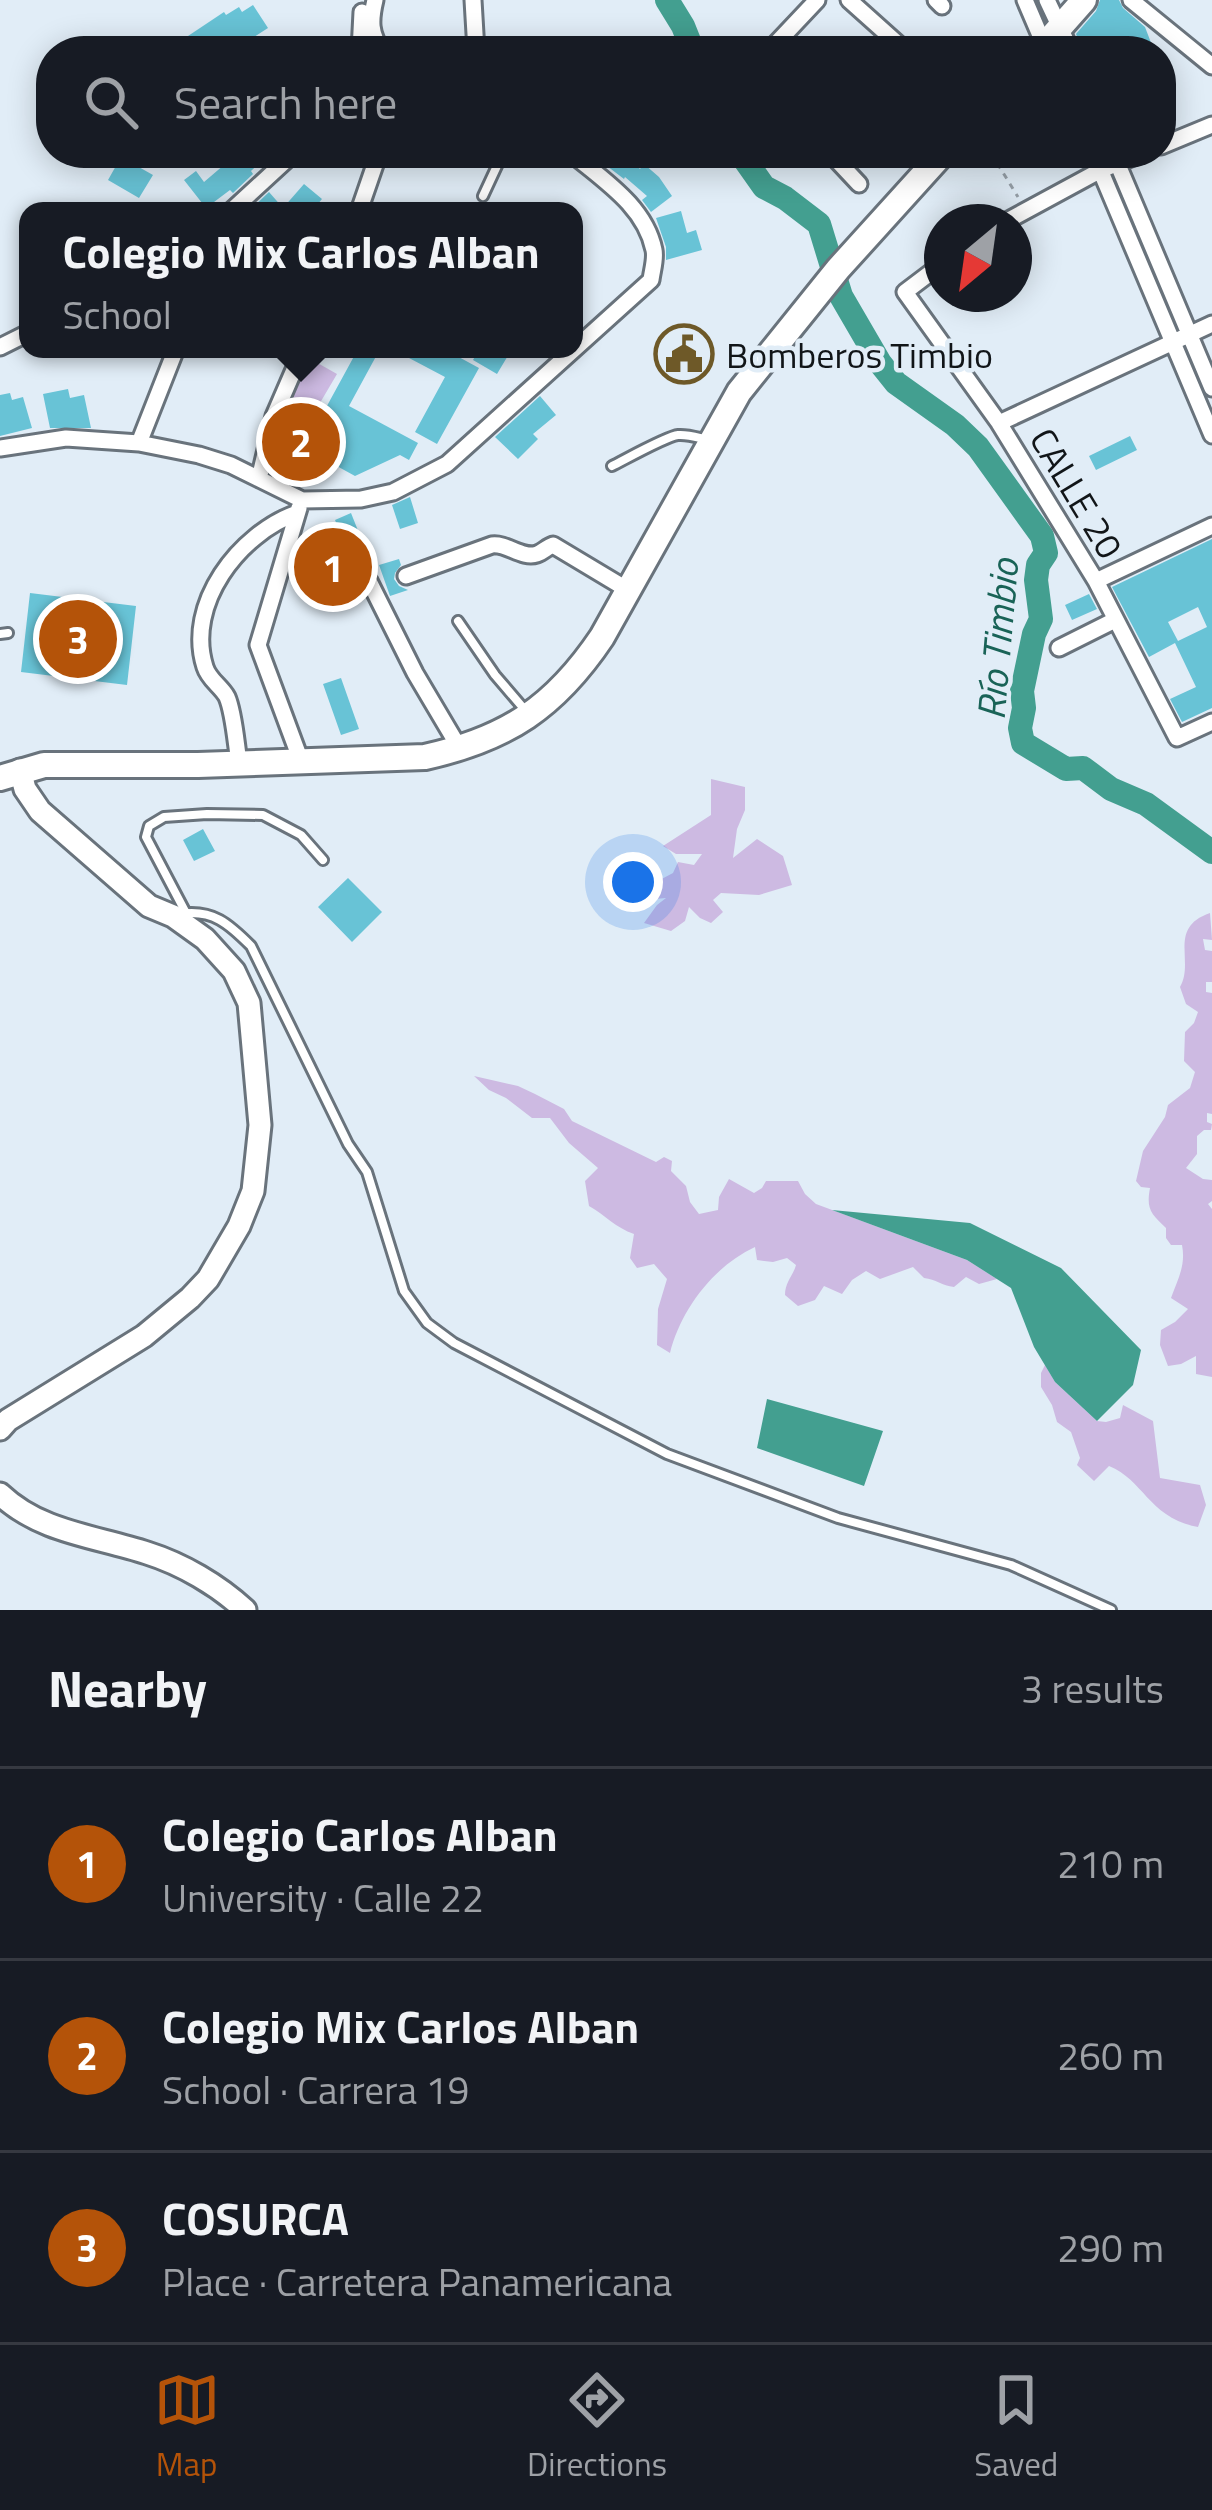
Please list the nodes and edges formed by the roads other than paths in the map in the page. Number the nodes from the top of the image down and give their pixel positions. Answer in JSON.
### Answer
{"nodes":[{"id":1,"x":373,"y":0,"type":"edge"},
{"id":2,"x":473,"y":0,"type":"edge"},
{"id":3,"x":818,"y":0,"type":"edge"},
{"id":4,"x":849,"y":0,"type":"edge"},
{"id":5,"x":1025,"y":0,"type":"edge"},
{"id":6,"x":1047,"y":0,"type":"edge"},
{"id":7,"x":1131,"y":0,"type":"edge"},
{"id":8,"x":1060,"y":30,"type":"edge"},
{"id":9,"x":361,"y":36,"type":"edge"},
{"id":10,"x":373,"y":36,"type":"edge"},
{"id":11,"x":475,"y":36,"type":"edge"},
{"id":12,"x":783,"y":36,"type":"edge"},
{"id":13,"x":886,"y":36,"type":"edge"},
{"id":14,"x":1175,"y":36,"type":"edge"},
{"id":15,"x":1176,"y":37,"type":"edge"},
{"id":16,"x":1212,"y":66,"type":"edge"},
{"id":17,"x":1212,"y":125,"type":"edge"},
{"id":18,"x":1176,"y":140,"type":"edge"},
{"id":19,"x":277,"y":168,"type":"edge"},
{"id":20,"x":374,"y":168,"type":"edge"},
{"id":21,"x":496,"y":168,"type":"edge"},
{"id":22,"x":589,"y":168,"type":"edge"},
{"id":23,"x":844,"y":168,"type":"edge"},
{"id":24,"x":930,"y":168,"type":"edge"},
{"id":25,"x":1103,"y":168,"type":"edge"},
{"id":26,"x":1119,"y":168,"type":"edge"},
{"id":27,"x":1101,"y":170,"type":"junction"},
{"id":28,"x":859,"y":184,"type":"dead end"},
{"id":29,"x":483,"y":196,"type":"dead end"},
{"id":30,"x":240,"y":202,"type":"edge"},
{"id":31,"x":362,"y":202,"type":"edge"},
{"id":32,"x":1032,"y":206,"type":"edge"},
{"id":33,"x":924,"y":278,"type":"edge"},
{"id":34,"x":1212,"y":324,"type":"edge"},
{"id":35,"x":1189,"y":333,"type":"junction"},
{"id":36,"x":583,"y":343,"type":"edge"},
{"id":37,"x":1172,"y":343,"type":"junction"},
{"id":38,"x":173,"y":358,"type":"edge"},
{"id":39,"x":299,"y":358,"type":"edge"},
{"id":40,"x":566,"y":358,"type":"edge"},
{"id":41,"x":1212,"y":388,"type":"edge"},
{"id":42,"x":999,"y":423,"type":"junction"},
{"id":43,"x":1212,"y":435,"type":"edge"},
{"id":44,"x":710,"y":440,"type":"junction"},
{"id":45,"x":140,"y":443,"type":"junction"},
{"id":46,"x":0,"y":448,"type":"edge"},
{"id":47,"x":612,"y":466,"type":"dead end"},
{"id":48,"x":259,"y":478,"type":"junction"},
{"id":49,"x":300,"y":507,"type":"junction"},
{"id":50,"x":1212,"y":526,"type":"edge"},
{"id":51,"x":406,"y":576,"type":"dead end"},
{"id":52,"x":368,"y":581,"type":"dead end"},
{"id":53,"x":1096,"y":581,"type":"junction"},
{"id":54,"x":628,"y":590,"type":"junction"},
{"id":55,"x":1115,"y":620,"type":"junction"},
{"id":56,"x":458,"y":621,"type":"dead end"},
{"id":57,"x":1058,"y":647,"type":"dead end"},
{"id":58,"x":530,"y":716,"type":"junction"},
{"id":59,"x":1212,"y":722,"type":"edge"},
{"id":60,"x":460,"y":749,"type":"junction"},
{"id":61,"x":301,"y":761,"type":"junction"},
{"id":62,"x":239,"y":762,"type":"junction"},
{"id":63,"x":10,"y":774,"type":"edge"},
{"id":64,"x":323,"y":860,"type":"dead end"},
{"id":65,"x":179,"y":914,"type":"junction"},
{"id":66,"x":0,"y":1429,"type":"edge"},
{"id":67,"x":0,"y":1494,"type":"edge"},
{"id":68,"x":244,"y":1610,"type":"edge"},
{"id":69,"x":1111,"y":1610,"type":"edge"}],
"edges":[{"from":1,"to":9,"type":"street"},
{"from":1,"to":10,"type":"street"},
{"from":2,"to":11,"type":"street"},
{"from":3,"to":12,"type":"street"},
{"from":4,"to":13,"type":"street"},
{"from":5,"to":8,"type":"street"},
{"from":6,"to":8,"type":"street"},
{"from":7,"to":14,"type":"street"},
{"from":15,"to":16,"type":"street"},
{"from":17,"to":18,"type":"street"},
{"from":19,"to":30,"type":"street"},
{"from":20,"to":31,"type":"street"},
{"from":21,"to":29,"type":"lane"},
{"from":22,"to":36,"type":"street"},
{"from":23,"to":28,"type":"street"},
{"from":24,"to":44,"type":"highway"},
{"from":25,"to":27,"type":"street"},
{"from":26,"to":35,"type":"street"},
{"from":27,"to":32,"type":"street"},
{"from":27,"to":37,"type":"street"},
{"from":33,"to":42,"type":"street","name":"CALLE 20"},
{"from":34,"to":35,"type":"street"},
{"from":35,"to":37,"type":"street"},
{"from":35,"to":41,"type":"street"},
{"from":37,"to":42,"type":"street"},
{"from":37,"to":43,"type":"street"},
{"from":38,"to":45,"type":"street"},
{"from":39,"to":48,"type":"street"},
{"from":40,"to":49,"type":"street"},
{"from":42,"to":53,"type":"street","name":"CALLE 20"},
{"from":44,"to":47,"type":"lane"},
{"from":44,"to":54,"type":"highway"},
{"from":45,"to":46,"type":"street"},
{"from":45,"to":48,"type":"street"},
{"from":48,"to":49,"type":"street"},
{"from":49,"to":61,"type":"street"},
{"from":49,"to":62,"type":"street"},
{"from":50,"to":53,"type":"street"},
{"from":51,"to":54,"type":"street"},
{"from":52,"to":60,"type":"street"},
{"from":53,"to":55,"type":"street","name":"CALLE 20"},
{"from":54,"to":58,"type":"highway"},
{"from":55,"to":57,"type":"street"},
{"from":55,"to":59,"type":"street","name":"CALLE 20"},
{"from":56,"to":58,"type":"lane"},
{"from":58,"to":60,"type":"highway"},
{"from":60,"to":61,"type":"highway"},
{"from":61,"to":62,"type":"highway"},
{"from":62,"to":63,"type":"highway"},
{"from":63,"to":65,"type":"main road"},
{"from":64,"to":65,"type":"lane"},
{"from":65,"to":66,"type":"main road"},
{"from":65,"to":69,"type":"lane"},
{"from":67,"to":68,"type":"main road"}]}
